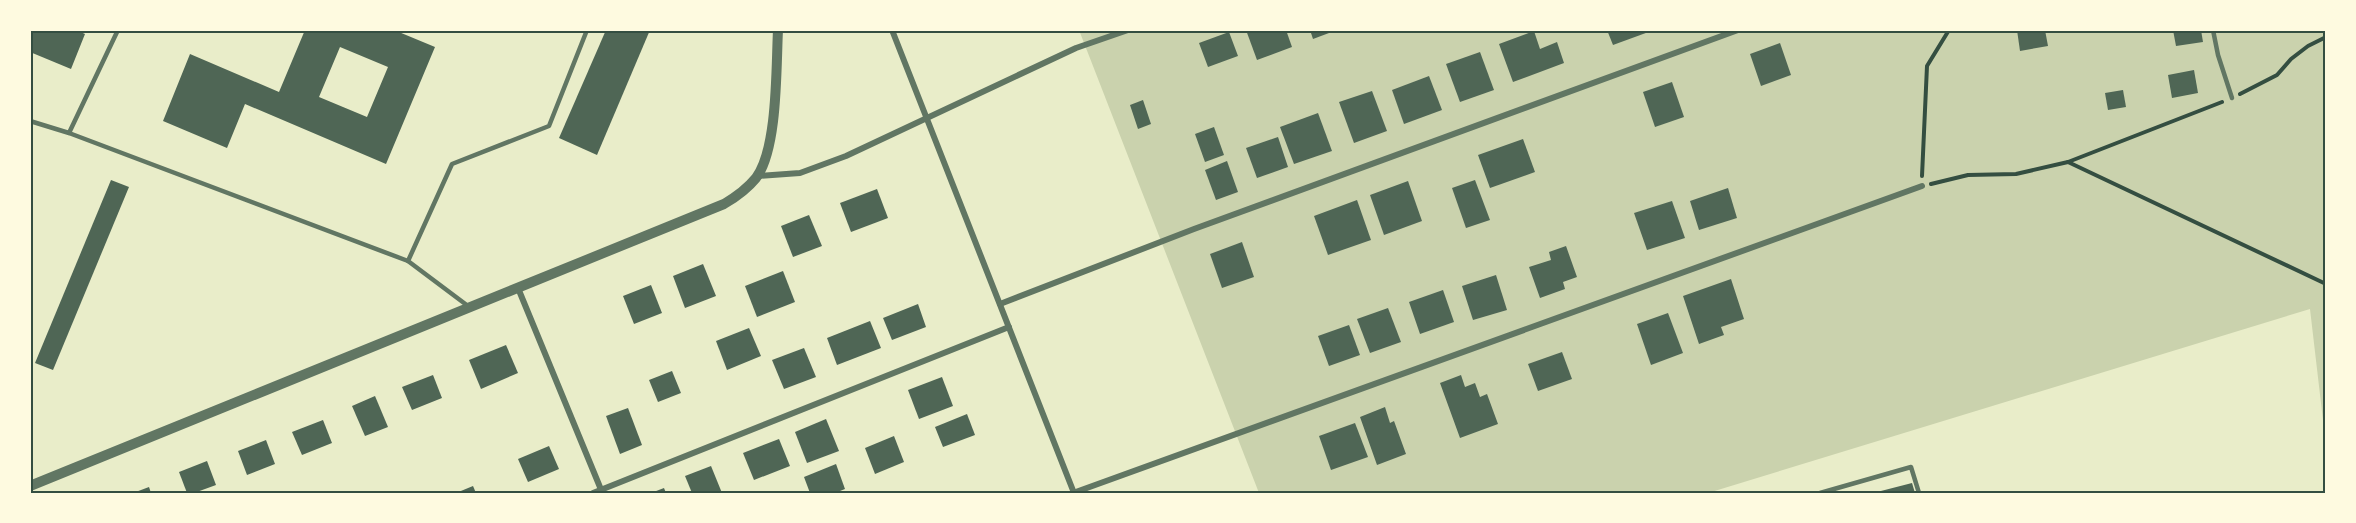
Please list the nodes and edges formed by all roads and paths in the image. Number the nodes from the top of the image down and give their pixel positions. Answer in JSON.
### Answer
{"nodes":[{"id":1,"x":586,"y":30,"type":"edge"},
{"id":2,"x":778,"y":30,"type":"edge"},
{"id":3,"x":892,"y":30,"type":"edge"},
{"id":4,"x":1128,"y":30,"type":"edge"},
{"id":5,"x":1738,"y":30,"type":"edge"},
{"id":6,"x":1949,"y":30,"type":"edge"},
{"id":7,"x":2213,"y":30,"type":"edge"},
{"id":8,"x":116,"y":31,"type":"edge"},
{"id":9,"x":2326,"y":37,"type":"edge"},
{"id":10,"x":2232,"y":98,"type":"junction"},
{"id":11,"x":927,"y":119,"type":"junction"},
{"id":12,"x":30,"y":121,"type":"edge"},
{"id":13,"x":69,"y":133,"type":"junction"},
{"id":14,"x":2068,"y":162,"type":"junction"},
{"id":15,"x":758,"y":176,"type":"junction"},
{"id":16,"x":1922,"y":186,"type":"junction"},
{"id":17,"x":408,"y":261,"type":"junction"},
{"id":18,"x":2326,"y":284,"type":"edge"},
{"id":19,"x":518,"y":288,"type":"junction"},
{"id":20,"x":1000,"y":304,"type":"junction"},
{"id":21,"x":468,"y":306,"type":"junction"},
{"id":22,"x":1009,"y":327,"type":"junction"},
{"id":23,"x":30,"y":486,"type":"edge"},
{"id":24,"x":602,"y":491,"type":"edge"},
{"id":25,"x":593,"y":493,"type":"edge"},
{"id":26,"x":1073,"y":493,"type":"edge"},
{"id":27,"x":1820,"y":493,"type":"edge"},
{"id":28,"x":1919,"y":493,"type":"edge"}],
"edges":[{"from":1,"to":17,"type":"lane"},
{"from":2,"to":15,"type":"street"},
{"from":3,"to":11,"type":"street"},
{"from":4,"to":11,"type":"street"},
{"from":5,"to":20,"type":"street"},
{"from":6,"to":16,"type":"path"},
{"from":7,"to":10,"type":"lane"},
{"from":8,"to":13,"type":"lane"},
{"from":9,"to":10,"type":"path"},
{"from":10,"to":14,"type":"path"},
{"from":11,"to":15,"type":"street"},
{"from":11,"to":20,"type":"street"},
{"from":12,"to":13,"type":"lane"},
{"from":13,"to":17,"type":"lane"},
{"from":14,"to":16,"type":"path"},
{"from":14,"to":18,"type":"path"},
{"from":15,"to":19,"type":"street"},
{"from":16,"to":26,"type":"street"},
{"from":17,"to":21,"type":"lane"},
{"from":19,"to":21,"type":"street"},
{"from":19,"to":24,"type":"street"},
{"from":20,"to":22,"type":"street"},
{"from":21,"to":23,"type":"street"},
{"from":22,"to":24,"type":"street"},
{"from":22,"to":26,"type":"street"},
{"from":24,"to":25,"type":"street"},
{"from":27,"to":28,"type":"lane"}]}
